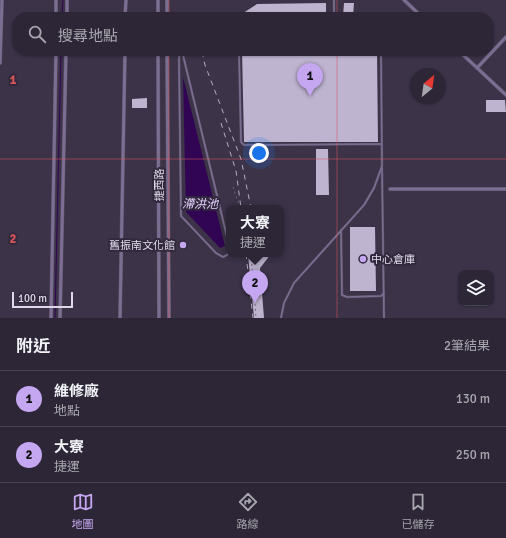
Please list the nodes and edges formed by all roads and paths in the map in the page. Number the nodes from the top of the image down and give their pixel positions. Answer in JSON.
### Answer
{"nodes":[{"id":1,"x":2,"y":0,"type":"edge"},
{"id":2,"x":56,"y":0,"type":"edge"},
{"id":3,"x":67,"y":0,"type":"edge"},
{"id":4,"x":126,"y":0,"type":"edge"},
{"id":5,"x":158,"y":0,"type":"edge"},
{"id":6,"x":167,"y":0,"type":"edge"},
{"id":7,"x":334,"y":0,"type":"edge"},
{"id":8,"x":404,"y":0,"type":"edge"},
{"id":9,"x":56,"y":12,"type":"edge"},
{"id":10,"x":67,"y":12,"type":"edge"},
{"id":11,"x":125,"y":12,"type":"edge"},
{"id":12,"x":158,"y":12,"type":"edge"},
{"id":13,"x":167,"y":12,"type":"edge"},
{"id":14,"x":334,"y":12,"type":"edge"},
{"id":15,"x":417,"y":12,"type":"edge"},
{"id":16,"x":506,"y":37,"type":"edge"},
{"id":17,"x":494,"y":50,"type":"edge"},
{"id":18,"x":56,"y":56,"type":"edge"},
{"id":19,"x":66,"y":56,"type":"edge"},
{"id":20,"x":125,"y":56,"type":"edge"},
{"id":21,"x":158,"y":56,"type":"edge"},
{"id":22,"x":167,"y":56,"type":"edge"},
{"id":23,"x":180,"y":56,"type":"edge"},
{"id":24,"x":182,"y":56,"type":"edge"},
{"id":25,"x":239,"y":56,"type":"edge"},
{"id":26,"x":381,"y":56,"type":"edge"},
{"id":27,"x":464,"y":56,"type":"edge"},
{"id":28,"x":488,"y":56,"type":"edge"},
{"id":29,"x":0,"y":63,"type":"edge"},
{"id":30,"x":477,"y":68,"type":"junction"},
{"id":31,"x":506,"y":95,"type":"edge"},
{"id":32,"x":382,"y":144,"type":"junction"},
{"id":33,"x":382,"y":166,"type":"junction"},
{"id":34,"x":233,"y":187,"type":"dead end"},
{"id":35,"x":390,"y":189,"type":"dead end"},
{"id":36,"x":506,"y":189,"type":"edge"},
{"id":37,"x":239,"y":205,"type":"edge"},
{"id":38,"x":341,"y":230,"type":"junction"},
{"id":39,"x":226,"y":233,"type":"edge"},
{"id":40,"x":226,"y":256,"type":"edge"},
{"id":41,"x":252,"y":257,"type":"edge"},
{"id":42,"x":257,"y":257,"type":"edge"},
{"id":43,"x":252,"y":262,"type":"junction"},
{"id":44,"x":384,"y":293,"type":"junction"},
{"id":45,"x":51,"y":318,"type":"edge"},
{"id":46,"x":60,"y":318,"type":"edge"},
{"id":47,"x":120,"y":318,"type":"edge"},
{"id":48,"x":159,"y":318,"type":"edge"},
{"id":49,"x":168,"y":318,"type":"edge"},
{"id":50,"x":256,"y":318,"type":"edge"},
{"id":51,"x":281,"y":318,"type":"edge"},
{"id":52,"x":384,"y":318,"type":"edge"}],
"edges":[{"from":1,"to":29,"type":"street"},
{"from":2,"to":9,"type":"street"},
{"from":3,"to":10,"type":"street"},
{"from":4,"to":11,"type":"street"},
{"from":5,"to":12,"type":"street"},
{"from":6,"to":13,"type":"street"},
{"from":7,"to":14,"type":"lane"},
{"from":8,"to":15,"type":"street"},
{"from":16,"to":17,"type":"street"},
{"from":18,"to":45,"type":"street"},
{"from":19,"to":46,"type":"street"},
{"from":20,"to":47,"type":"street"},
{"from":21,"to":48,"type":"street","name":"捷西路"},
{"from":22,"to":49,"type":"street","name":"捷西路"},
{"from":23,"to":40,"type":"lane"},
{"from":24,"to":39,"type":"lane"},
{"from":25,"to":32,"type":"lane"},
{"from":26,"to":32,"type":"lane"},
{"from":27,"to":30,"type":"street"},
{"from":28,"to":30,"type":"street"},
{"from":30,"to":31,"type":"street"},
{"from":32,"to":33,"type":"lane"},
{"from":33,"to":38,"type":"lane"},
{"from":33,"to":44,"type":"lane"},
{"from":34,"to":37,"type":"path"},
{"from":35,"to":36,"type":"street"},
{"from":38,"to":44,"type":"lane"},
{"from":38,"to":51,"type":"lane"},
{"from":41,"to":43,"type":"path","bridge":true},
{"from":42,"to":43,"type":"path","bridge":true},
{"from":43,"to":50,"type":"path"},
{"from":44,"to":52,"type":"lane"}]}
